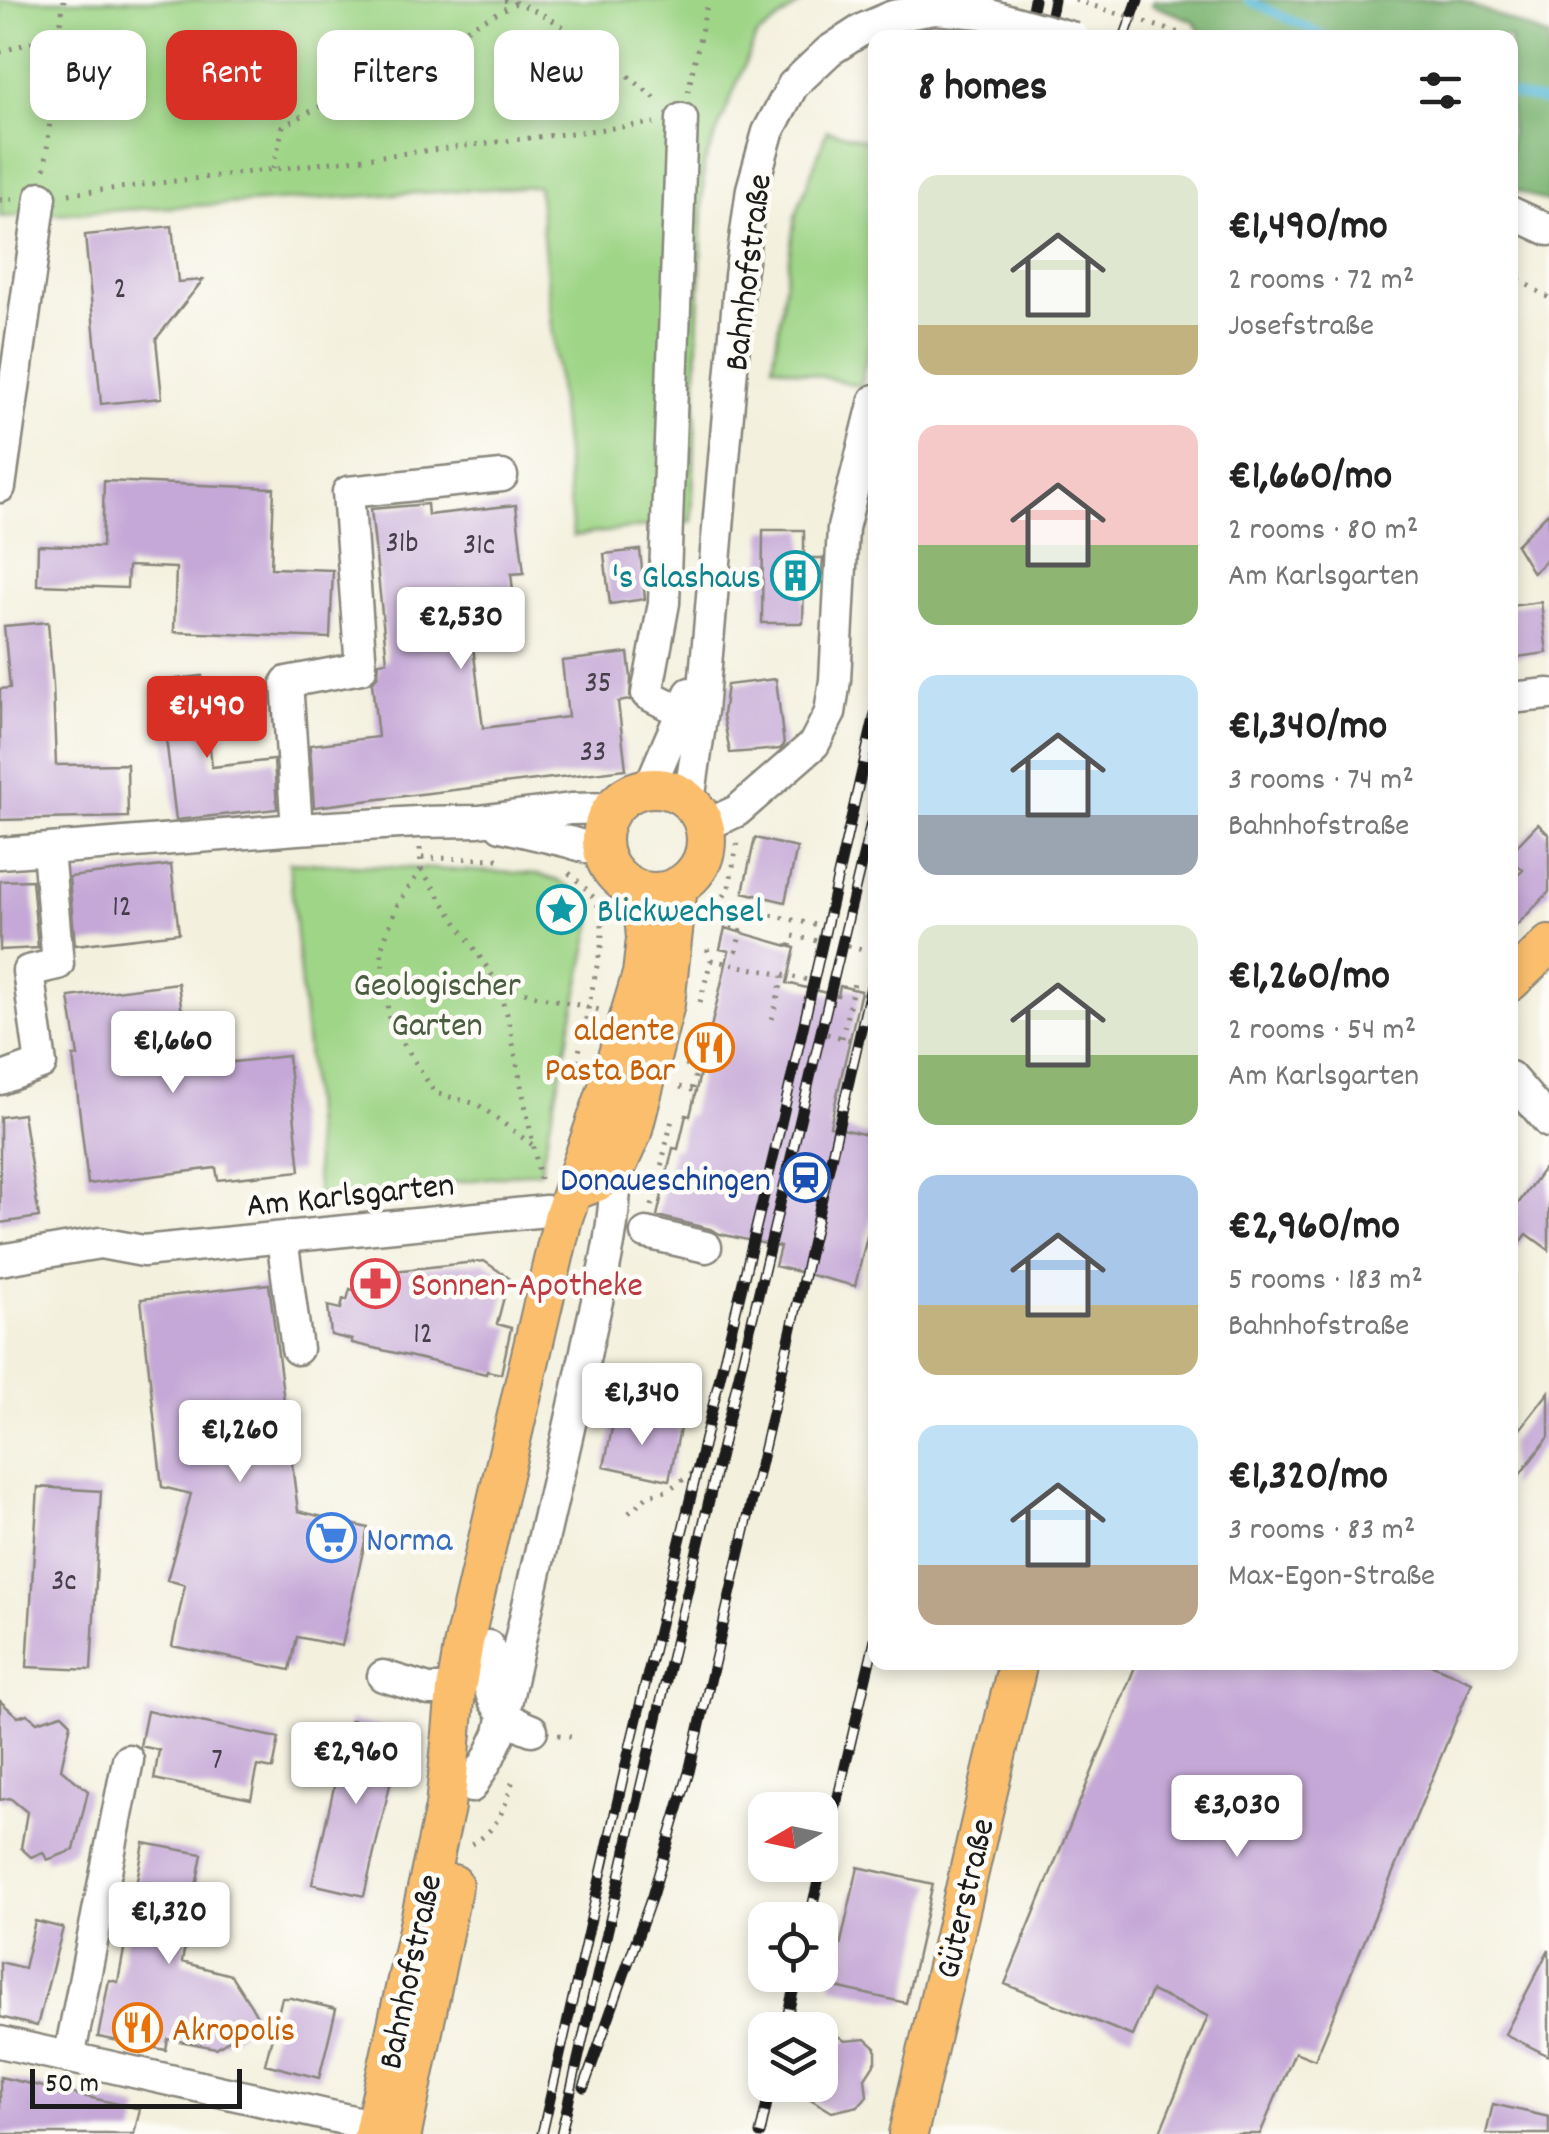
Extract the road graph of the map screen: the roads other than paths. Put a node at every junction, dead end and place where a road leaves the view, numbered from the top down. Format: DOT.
graph roads {
  1 [pos="1045,30"];
  2 [pos="682,119"];
  3 [pos="41,197"];
  4 [pos="1518,216"];
  5 [pos="1549,230"];
  6 [pos="868,428"];
  7 [pos="502,476"];
  8 [pos="0,487"];
  9 [pos="706,653"];
  10 [pos="1549,694"];
  11 [pos="1518,697"];
  12 [pos="682,712"];
  13 [pos="649,788"];
  14 [pos="612,808"];
  15 [pos="696,814"];
  16 [pos="479,821"];
  17 [pos="297,830"];
  18 [pos="48,850"];
  19 [pos="0,852"];
  20 [pos="603,852"];
  21 [pos="660,888"];
  22 [pos="1549,945"];
  23 [pos="1518,974"];
  24 [pos="0,1079"];
  25 [pos="1518,1085"];
  26 [pos="1549,1122"];
  27 [pos="615,1170"];
  28 [pos="560,1207"];
  29 [pos="646,1234"];
  30 [pos="282,1238"];
  31 [pos="706,1247"];
  32 [pos="0,1260"];
  33 [pos="606,1266"];
  34 [pos="297,1349"];
  35 [pos="488,1646"];
  36 [pos="1016,1670"];
  37 [pos="384,1676"];
  38 [pos="456,1690"];
  39 [pos="501,1707"];
  40 [pos="532,1730"];
  41 [pos="458,1745"];
  42 [pos="128,1760"];
  43 [pos="470,1787"];
  44 [pos="0,2042"];
  45 [pos="70,2058"];
  46 [pos="388,2132"];
  47 [pos="908,2134"];
  1 -- 9 [label="street, Bahnhofstraße, bridge"];
  2 -- 12 [label="street"];
  3 -- 8 [label="street"];
  4 -- 5 [label="street"];
  6 -- 15 [label="street"];
  7 -- 17 [label="street"];
  9 -- 12 [label="street, Bahnhofstraße"];
  9 -- 15 [label="street, Bahnhofstraße"];
  10 -- 11 [label="street"];
  12 -- 13 [label="street, Bahnhofstraße"];
  13 -- 14 [label="main road"];
  13 -- 15 [label="main road"];
  14 -- 16 [label="street"];
  14 -- 20 [label="main road"];
  15 -- 21 [label="main road"];
  16 -- 17 [label="street"];
  16 -- 20 [label="street"];
  17 -- 18 [label="street"];
  18 -- 19 [label="street"];
  18 -- 24 [label="street"];
  20 -- 21 [label="main road"];
  21 -- 27 [label="main road"];
  21 -- 28 [label="main road, Bahnhofstraße"];
  22 -- 23 [label="main road"];
  25 -- 26 [label="street"];
  27 -- 28 [label="main road"];
  27 -- 33 [label="street"];
  28 -- 30 [label="street, Am Karlsgarten"];
  28 -- 33 [label="street"];
  28 -- 38 [label="main road, Bahnhofstraße"];
  29 -- 31 [label="street"];
  30 -- 32 [label="street, Am Karlsgarten"];
  30 -- 34 [label="street"];
  33 -- 39 [label="street"];
  35 -- 39 [label="street"];
  36 -- 47 [label="main road, Güterstraße"];
  37 -- 38 [label="street"];
  38 -- 41 [label="main road, Bahnhofstraße"];
  39 -- 40 [label="street"];
  39 -- 41 [label="street"];
  39 -- 43 [label="street"];
  41 -- 43 [label="main road, Bahnhofstraße"];
  41 -- 46 [label="main road, Bahnhofstraße"];
  42 -- 45 [label="street"];
  43 -- 46 [label="main road, Bahnhofstraße"];
  44 -- 45 [label="street"];
  45 -- 46 [label="street"];
}
